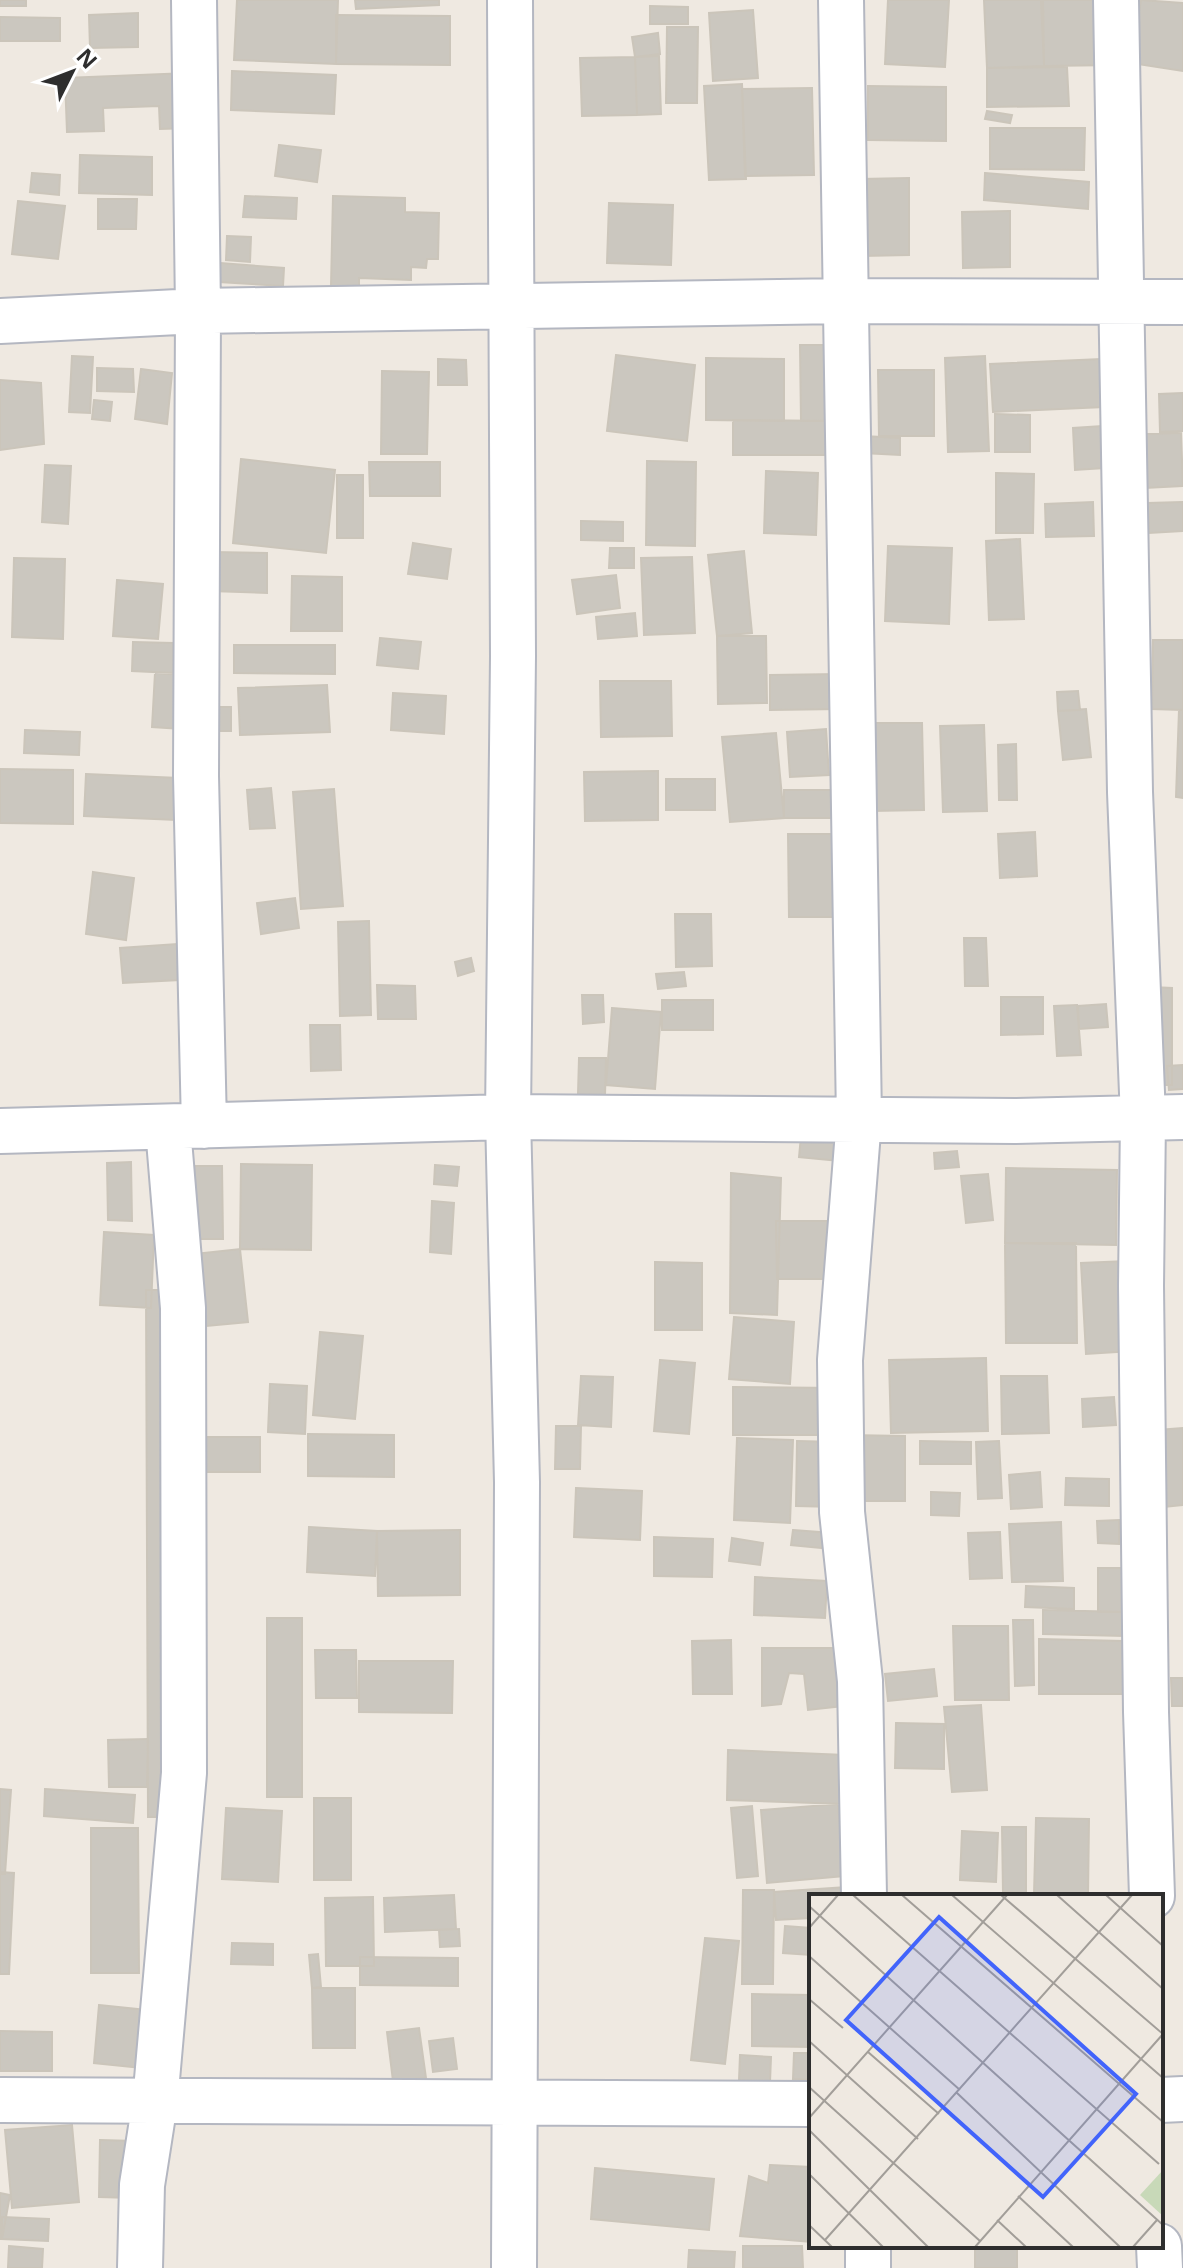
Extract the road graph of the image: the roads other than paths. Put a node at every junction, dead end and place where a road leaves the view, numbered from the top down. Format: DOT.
graph roads {
  1 [pos="194,0"];
  2 [pos="510,0"];
  3 [pos="841,0"];
  4 [pos="1116,0"];
  5 [pos="846,301"];
  6 [pos="1122,302"];
  7 [pos="1183,302"];
  8 [pos="510,308"];
  9 [pos="198,311"];
  10 [pos="0,321"];
  11 [pos="508,1117"];
  12 [pos="1163,1118"];
  13 [pos="859,1119"];
  14 [pos="186,1127"];
  15 [pos="0,1131"];
  16 [pos="864,1894"];
  17 [pos="1152,1894"];
  18 [pos="1183,2099"];
  19 [pos="0,2100"];
  20 [pos="1163,2100"];
  21 [pos="155,2102"];
  22 [pos="515,2103"];
  23 [pos="809,2104"];
  24 [pos="1159,2248"];
  25 [pos="140,2268"];
  26 [pos="514,2268"];
  27 [pos="1160,2268"];
  1 -- 9 [label="street"];
  2 -- 8 [label="street"];
  3 -- 5 [label="street"];
  4 -- 6 [label="street"];
  5 -- 6 [label="street"];
  5 -- 8 [label="street"];
  5 -- 13 [label="street"];
  6 -- 7 [label="street"];
  6 -- 12 [label="street"];
  8 -- 9 [label="street"];
  8 -- 11 [label="street"];
  9 -- 10 [label="street"];
  9 -- 14 [label="street"];
  11 -- 13 [label="street"];
  11 -- 14 [label="street"];
  11 -- 22 [label="street"];
  12 -- 13 [label="street"];
  12 -- 17 [label="street"];
  13 -- 16 [label="street"];
  14 -- 15 [label="street"];
  14 -- 21 [label="street"];
  18 -- 20 [label="street"];
  19 -- 21 [label="street"];
  21 -- 22 [label="street"];
  21 -- 25 [label="street"];
  22 -- 23 [label="street"];
  22 -- 26 [label="street"];
  24 -- 27 [label="street"];
}
